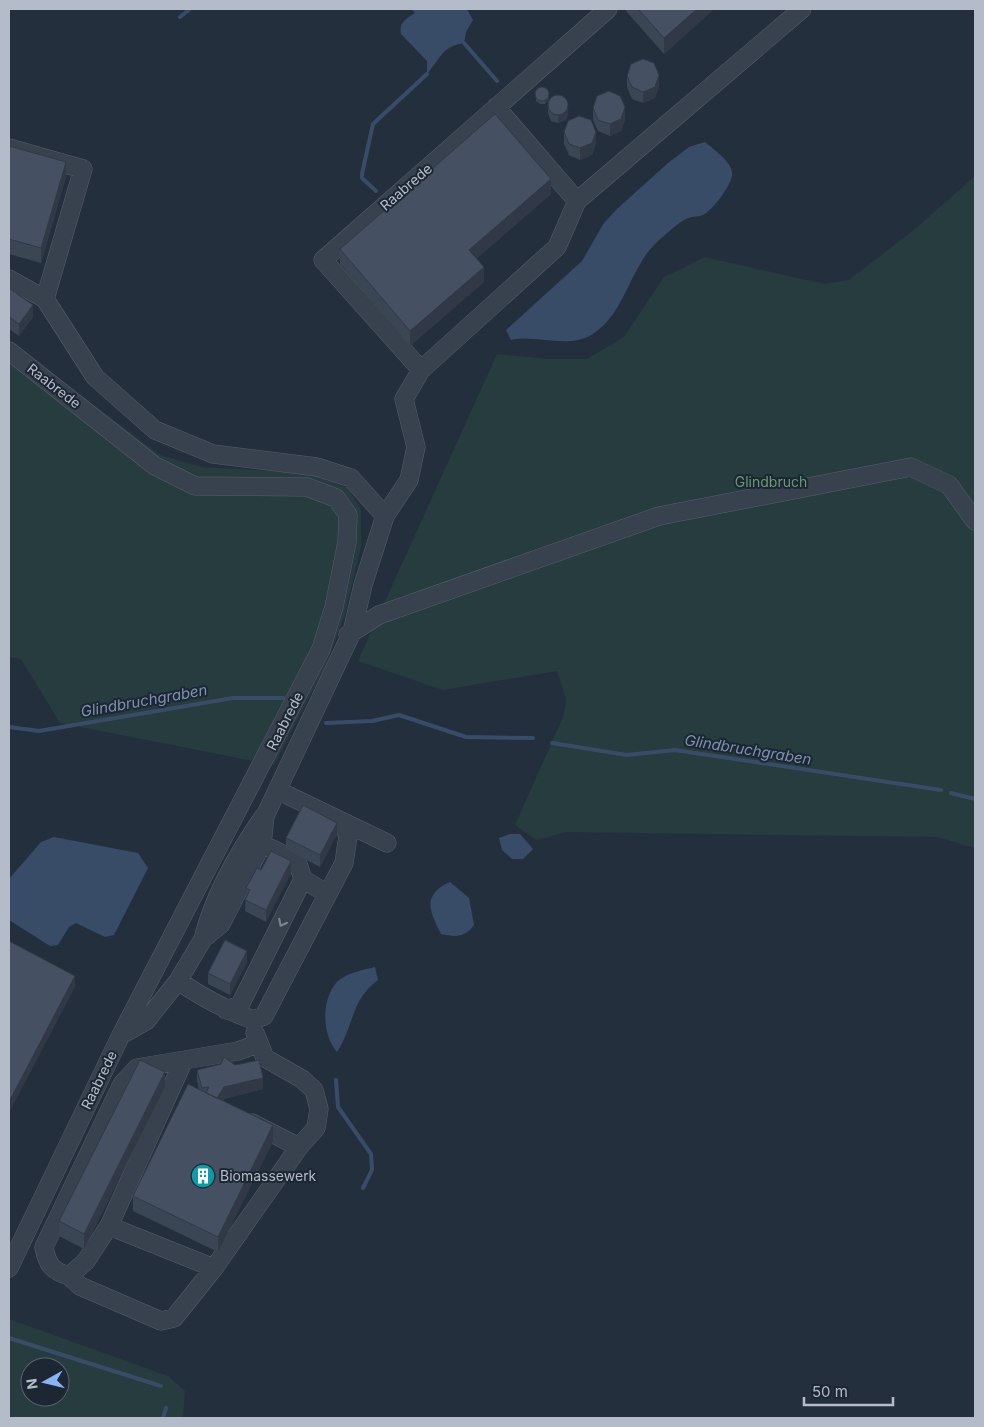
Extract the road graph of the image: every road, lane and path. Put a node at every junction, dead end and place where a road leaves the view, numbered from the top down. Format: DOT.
graph roads {
  1 [pos="608,9"];
  2 [pos="802,9"];
  3 [pos="496,107"];
  4 [pos="9,148"];
  5 [pos="577,201"];
  6 [pos="9,279"];
  7 [pos="45,299"];
  8 [pos="9,351"];
  9 [pos="421,370"];
  10 [pos="385,516"];
  11 [pos="975,521"];
  12 [pos="352,632"];
  13 [pos="321,650"];
  14 [pos="277,790"];
  15 [pos="265,816"];
  16 [pos="341,821"];
  17 [pos="386,843"];
  18 [pos="262,844"];
  19 [pos="304,879"];
  20 [pos="327,894"];
  21 [pos="203,939"];
  22 [pos="178,981"];
  23 [pos="226,1010"];
  24 [pos="253,1020"];
  25 [pos="121,1034"];
  26 [pos="258,1044"];
  27 [pos="184,1062"];
  28 [pos="234,1115"];
  29 [pos="299,1147"];
  30 [pos="109,1226"];
  31 [pos="9,1268"];
  32 [pos="214,1268"];
  33 [pos="69,1276"];
  1 -- 3 [label="street, Raabrede"];
  2 -- 5 [label="street"];
  3 -- 5 [label="street"];
  3 -- 9 [label="street, Raabrede"];
  4 -- 7 [label="street"];
  5 -- 9 [label="street"];
  6 -- 7 [label="street"];
  7 -- 10 [label="street"];
  8 -- 13 [label="street, Raabrede"];
  9 -- 10 [label="street"];
  10 -- 12 [label="street"];
  11 -- 12 [label="street"];
  12 -- 13 [label="street"];
  12 -- 14 [label="street"];
  13 -- 25 [label="street, Raabrede"];
  14 -- 15 [label="street"];
  14 -- 16 [label="street"];
  15 -- 18 [label="street"];
  15 -- 21 [label="street"];
  16 -- 17 [label="street"];
  16 -- 20 [label="street"];
  18 -- 19 [label="street"];
  18 -- 21 [label="street"];
  19 -- 20 [label="street"];
  19 -- 23 [label="street, one-way"];
  20 -- 24 [label="street"];
  21 -- 22 [label="street"];
  22 -- 23 [label="street"];
  22 -- 25 [label="street"];
  23 -- 24 [label="street"];
  24 -- 26 [label="street"];
  25 -- 31 [label="street, Raabrede"];
  26 -- 27 [label="street"];
  26 -- 29 [label="street"];
  27 -- 30 [label="street"];
  27 -- 33 [label="street"];
  28 -- 29 [label="street"];
  29 -- 32 [label="street"];
  30 -- 32 [label="street"];
  30 -- 33 [label="street"];
  32 -- 33 [label="street"];
}
